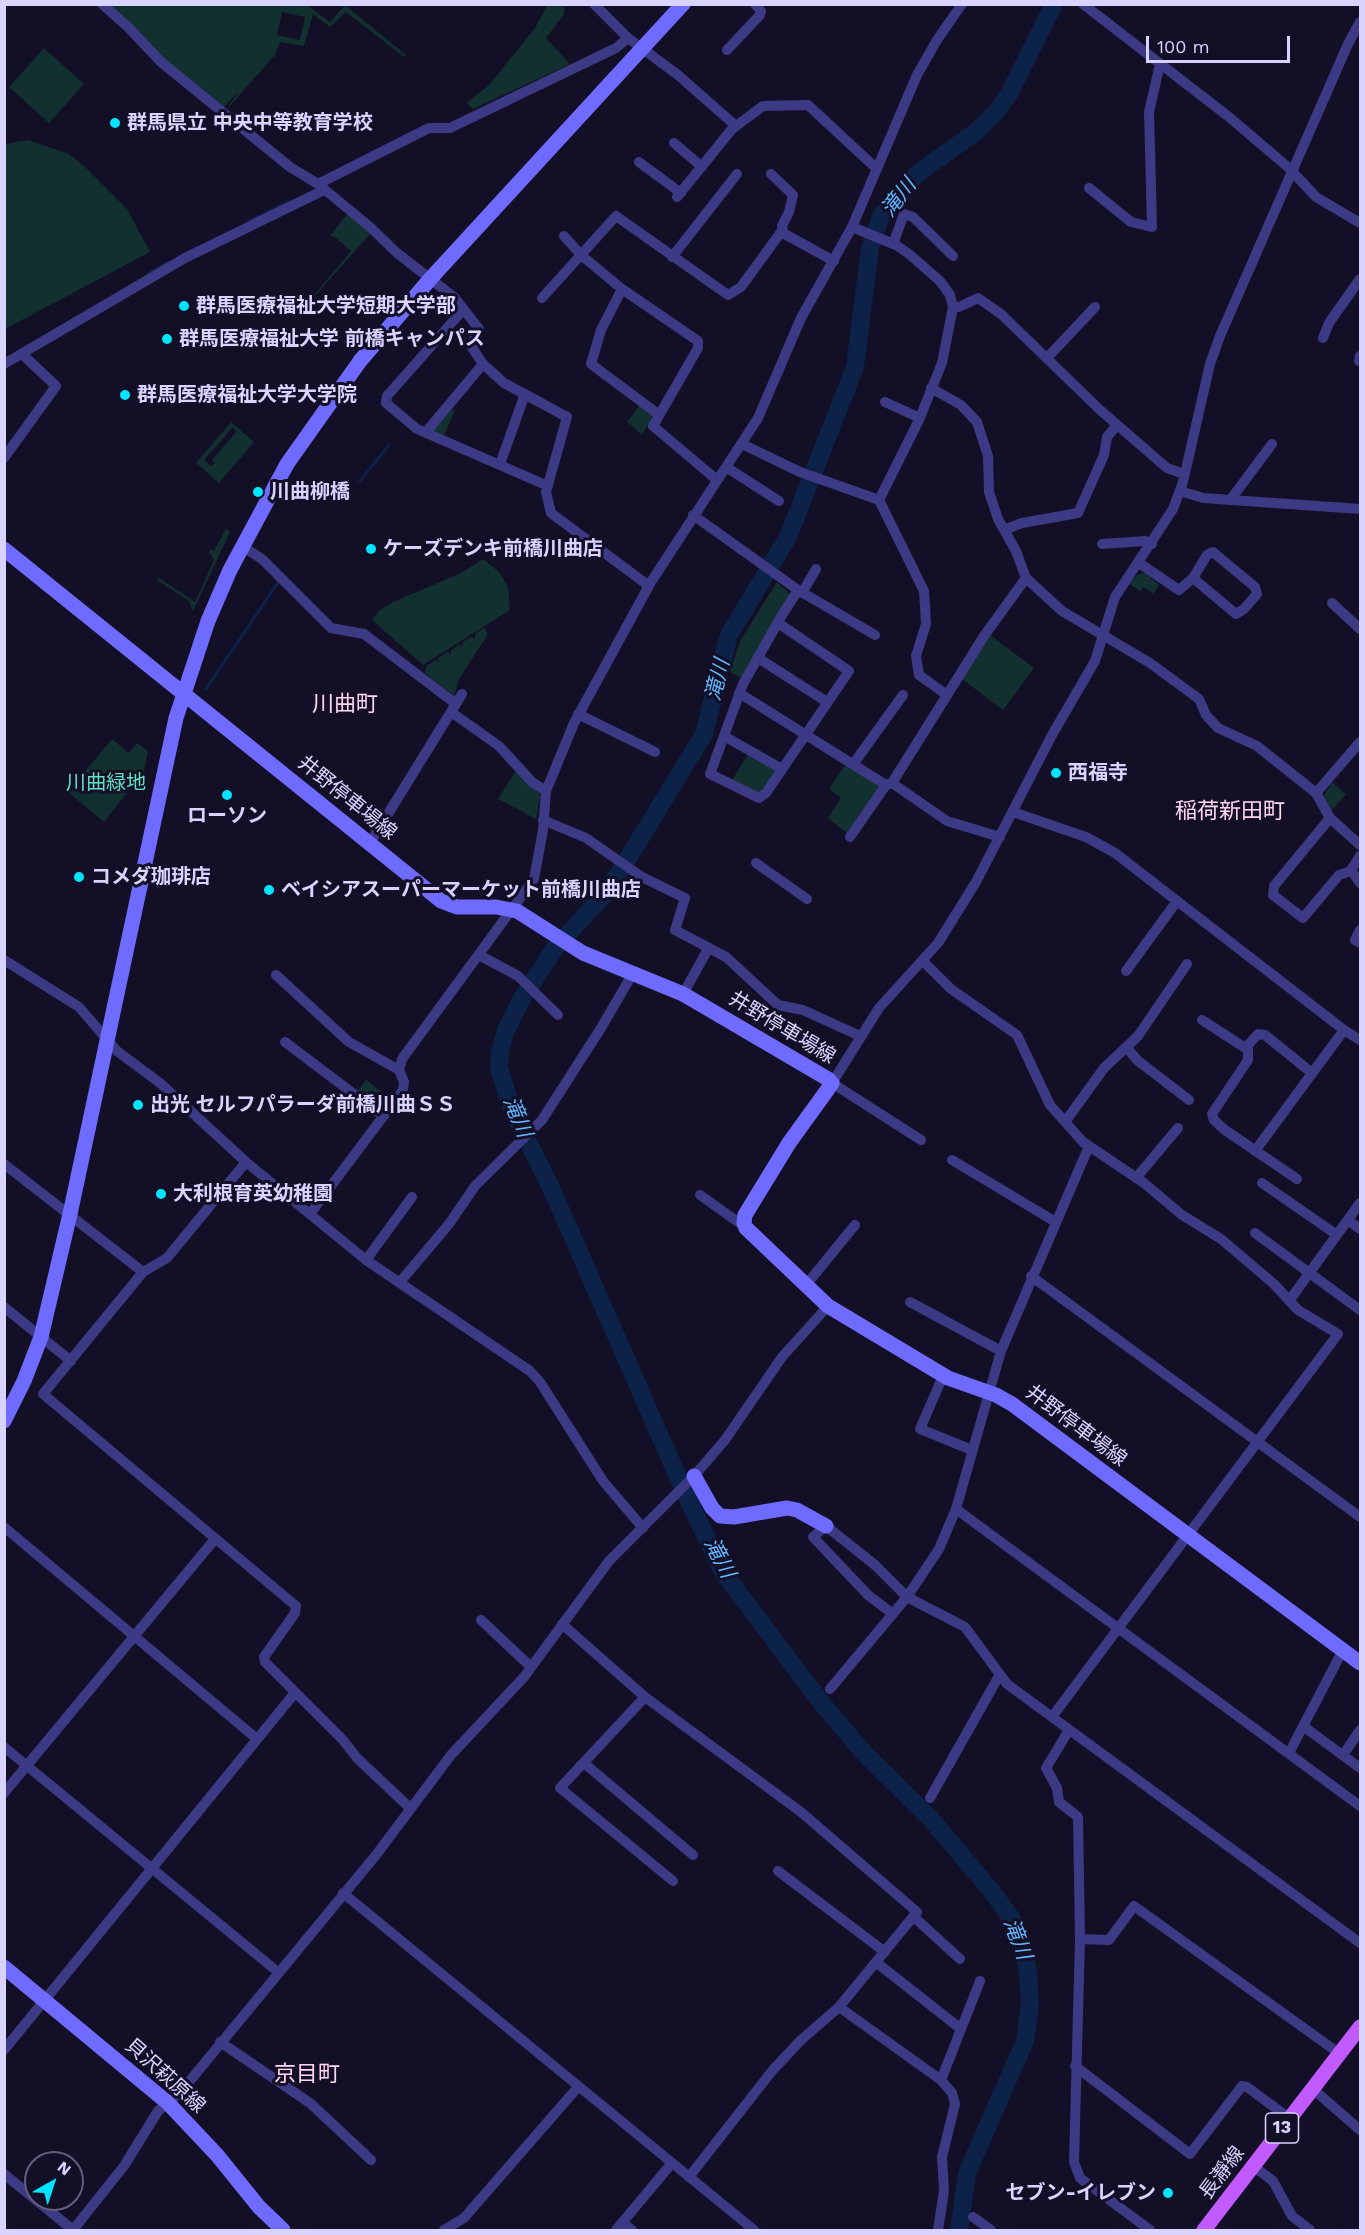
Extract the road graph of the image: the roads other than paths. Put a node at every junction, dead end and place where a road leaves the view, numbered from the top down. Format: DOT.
graph roads {
  1 [pos="102,4"];
  2 [pos="594,4"];
  3 [pos="683,4"];
  4 [pos="755,4"];
  5 [pos="962,4"];
  6 [pos="1083,4"];
  7 [pos="1360,22"];
  8 [pos="628,38"];
  9 [pos="643,50"];
  10 [pos="727,50"];
  11 [pos="1160,64"];
  12 [pos="736,126"];
  13 [pos="674,143"];
  14 [pos="639,162"];
  15 [pos="702,167"];
  16 [pos="877,169"];
  17 [pos="1292,172"];
  18 [pos="737,174"];
  19 [pos="771,174"];
  20 [pos="321,187"];
  21 [pos="1089,188"];
  22 [pos="1360,223"];
  23 [pos="852,227"];
  24 [pos="783,233"];
  25 [pos="564,236"];
  26 [pos="891,243"];
  27 [pos="581,255"];
  28 [pos="953,256"];
  29 [pos="672,257"];
  30 [pos="834,261"];
  31 [pos="431,278"];
  32 [pos="1360,279"];
  33 [pos="622,289"];
  34 [pos="542,298"];
  35 [pos="953,307"];
  36 [pos="1095,307"];
  37 [pos="463,310"];
  38 [pos="1323,338"];
  39 [pos="22,354"];
  40 [pos="1047,358"];
  41 [pos="4,364"];
  42 [pos="483,364"];
  43 [pos="930,388"];
  44 [pos="525,394"];
  45 [pos="885,402"];
  46 [pos="658,414"];
  47 [pos="920,418"];
  48 [pos="1117,425"];
  49 [pos="426,432"];
  50 [pos="742,444"];
  51 [pos="1272,444"];
  52 [pos="4,458"];
  53 [pos="500,464"];
  54 [pos="726,467"];
  55 [pos="1184,474"];
  56 [pos="717,480"];
  57 [pos="548,486"];
  58 [pos="1180,491"];
  59 [pos="1231,499"];
  60 [pos="879,500"];
  61 [pos="779,501"];
  62 [pos="1360,509"];
  63 [pos="693,515"];
  64 [pos="1004,530"];
  65 [pos="1102,544"];
  66 [pos="1152,544"];
  67 [pos="242,546"];
  68 [pos="4,549"];
  69 [pos="1139,563"];
  70 [pos="816,569"];
  71 [pos="1026,578"];
  72 [pos="1192,578"];
  73 [pos="649,586"];
  74 [pos="800,591"];
  75 [pos="1332,603"];
  76 [pos="778,623"];
  77 [pos="1360,629"];
  78 [pos="875,635"];
  79 [pos="1104,636"];
  80 [pos="758,658"];
  81 [pos="739,693"];
  82 [pos="184,695"];
  83 [pos="903,695"];
  84 [pos="947,695"];
  85 [pos="827,702"];
  86 [pos="456,703"];
  87 [pos="579,714"];
  88 [pos="805,735"];
  89 [pos="724,736"];
  90 [pos="1360,742"];
  91 [pos="655,752"];
  92 [pos="854,763"];
  93 [pos="782,769"];
  94 [pos="889,784"];
  95 [pos="546,791"];
  96 [pos="1316,792"];
  97 [pos="1013,812"];
  98 [pos="1330,818"];
  99 [pos="543,820"];
  100 [pos="850,837"];
  101 [pos="1000,837"];
  102 [pos="370,843"];
  103 [pos="1360,845"];
  104 [pos="1360,856"];
  105 [pos="756,863"];
  106 [pos="1351,871"];
  107 [pos="1360,883"];
  108 [pos="807,899"];
  109 [pos="1177,901"];
  110 [pos="512,909"];
  111 [pos="1360,930"];
  112 [pos="1360,943"];
  113 [pos="708,949"];
  114 [pos="479,955"];
  115 [pos="4,960"];
  116 [pos="923,961"];
  117 [pos="1187,964"];
  118 [pos="1126,971"];
  119 [pos="633,973"];
  120 [pos="276,975"];
  121 [pos="683,994"];
  122 [pos="558,1015"];
  123 [pos="1202,1020"];
  124 [pos="1344,1030"];
  125 [pos="861,1036"];
  126 [pos="107,1038"];
  127 [pos="1360,1040"];
  128 [pos="285,1042"];
  129 [pos="1128,1048"];
  130 [pos="1247,1049"];
  131 [pos="399,1070"];
  132 [pos="1312,1073"];
  133 [pos="832,1083"];
  134 [pos="1189,1100"];
  135 [pos="384,1116"];
  136 [pos="1065,1122"];
  137 [pos="1178,1128"];
  138 [pos="921,1140"];
  139 [pos="1089,1146"];
  140 [pos="1255,1151"];
  141 [pos="952,1160"];
  142 [pos="246,1162"];
  143 [pos="4,1164"];
  144 [pos="1136,1178"];
  145 [pos="1297,1179"];
  146 [pos="1262,1184"];
  147 [pos="700,1195"];
  148 [pos="412,1197"];
  149 [pos="1360,1203"];
  150 [pos="70,1214"];
  151 [pos="310,1214"];
  152 [pos="1348,1220"];
  153 [pos="1054,1221"];
  154 [pos="744,1223"];
  155 [pos="855,1225"];
  156 [pos="1360,1229"];
  157 [pos="1256,1233"];
  158 [pos="1337,1235"];
  159 [pos="366,1260"];
  160 [pos="143,1272"];
  161 [pos="1311,1272"];
  162 [pos="1031,1276"];
  163 [pos="400,1282"];
  164 [pos="806,1285"];
  165 [pos="1289,1301"];
  166 [pos="910,1302"];
  167 [pos="828,1306"];
  168 [pos="4,1307"];
  169 [pos="1360,1310"];
  170 [pos="41,1337"];
  171 [pos="1001,1351"];
  172 [pos="71,1361"];
  173 [pos="943,1376"];
  174 [pos="987,1392"];
  175 [pos="4,1420"];
  176 [pos="1258,1441"];
  177 [pos="972,1450"];
  178 [pos="693,1478"];
  179 [pos="956,1509"];
  180 [pos="1360,1517"];
  181 [pos="826,1526"];
  182 [pos="4,1527"];
  183 [pos="643,1528"];
  184 [pos="1187,1536"];
  185 [pos="215,1539"];
  186 [pos="907,1597"];
  187 [pos="893,1614"];
  188 [pos="481,1620"];
  189 [pos="562,1624"];
  190 [pos="1118,1628"];
  191 [pos="135,1635"];
  192 [pos="1343,1650"];
  193 [pos="1360,1664"];
  194 [pos="531,1667"];
  195 [pos="999,1676"];
  196 [pos="830,1689"];
  197 [pos="294,1694"];
  198 [pos="645,1697"];
  199 [pos="1052,1717"];
  200 [pos="1303,1726"];
  201 [pos="1069,1730"];
  202 [pos="1360,1730"];
  203 [pos="257,1739"];
  204 [pos="4,1747"];
  205 [pos="1289,1753"];
  206 [pos="1343,1755"];
  207 [pos="584,1763"];
  208 [pos="27,1766"];
  209 [pos="1360,1768"];
  210 [pos="4,1793"];
  211 [pos="930,1798"];
  212 [pos="1360,1806"];
  213 [pos="410,1808"];
  214 [pos="693,1855"];
  215 [pos="152,1869"];
  216 [pos="778,1870"];
  217 [pos="673,1881"];
  218 [pos="344,1893"];
  219 [pos="915,1918"];
  220 [pos="1080,1939"];
  221 [pos="1360,1943"];
  222 [pos="885,1952"];
  223 [pos="960,1959"];
  224 [pos="877,1964"];
  225 [pos="4,1967"];
  226 [pos="278,1972"];
  227 [pos="980,1981"];
  228 [pos="46,2001"];
  229 [pos="839,2007"];
  230 [pos="1360,2027"];
  231 [pos="961,2030"];
  232 [pos="220,2042"];
  233 [pos="4,2050"];
  234 [pos="1340,2054"];
  235 [pos="1075,2066"];
  236 [pos="941,2080"];
  237 [pos="578,2087"];
  238 [pos="1314,2090"];
  239 [pos="168,2103"];
  240 [pos="1289,2118"];
  241 [pos="1359,2126"];
  242 [pos="371,2160"];
  243 [pos="672,2163"];
  244 [pos="1253,2166"];
  245 [pos="4,2174"];
  246 [pos="689,2177"];
  247 [pos="973,2217"];
  248 [pos="620,2227"];
  249 [pos="73,2230"];
  250 [pos="283,2230"];
  251 [pos="444,2230"];
  252 [pos="632,2230"];
  253 [pos="754,2230"];
  254 [pos="938,2230"];
  255 [pos="991,2230"];
  256 [pos="1150,2230"];
  257 [pos="1204,2230"];
  258 [pos="1310,2230"];
  1 -- 20 [label="street"];
  2 -- 8 [label="street"];
  3 -- 9 [label="street"];
  4 -- 10 [label="street"];
  5 -- 16 [label="street"];
  6 -- 11 [label="street"];
  7 -- 17 [label="street"];
  8 -- 9 [label="street"];
  8 -- 20 [label="street"];
  9 -- 12 [label="street"];
  9 -- 31 [label="street"];
  11 -- 17 [label="street"];
  11 -- 21 [label="street"];
  12 -- 15 [label="street"];
  12 -- 16 [label="street"];
  13 -- 15 [label="street"];
  14 -- 15 [label="street"];
  16 -- 23 [label="street"];
  17 -- 22 [label="street"];
  17 -- 55 [label="street"];
  18 -- 29 [label="street"];
  19 -- 24 [label="street"];
  20 -- 31 [label="street"];
  20 -- 39 [label="street"];
  23 -- 26 [label="street"];
  23 -- 30 [label="street"];
  24 -- 29 [label="street"];
  24 -- 30 [label="street"];
  25 -- 27 [label="street"];
  26 -- 28 [label="street"];
  26 -- 35 [label="street"];
  27 -- 29 [label="street"];
  27 -- 33 [label="street"];
  27 -- 34 [label="street"];
  30 -- 50 [label="street"];
  31 -- 37 [label="street"];
  31 -- 67 [label="street"];
  32 -- 38 [label="street"];
  33 -- 46 [label="street"];
  33 -- 46 [label="street"];
  35 -- 40 [label="street"];
  35 -- 43 [label="street"];
  36 -- 40 [label="street"];
  37 -- 42 [label="street"];
  37 -- 49 [label="street"];
  39 -- 41 [label="street"];
  39 -- 52 [label="street"];
  40 -- 48 [label="street"];
  42 -- 44 [label="street"];
  42 -- 49 [label="street"];
  43 -- 47 [label="street"];
  43 -- 64 [label="street"];
  44 -- 53 [label="street"];
  44 -- 57 [label="street"];
  45 -- 47 [label="street"];
  46 -- 56 [label="street"];
  47 -- 60 [label="street"];
  48 -- 55 [label="street"];
  48 -- 64 [label="street"];
  49 -- 53 [label="street"];
  50 -- 54 [label="street"];
  50 -- 60 [label="street"];
  51 -- 59 [label="street"];
  53 -- 57 [label="street"];
  54 -- 56 [label="street"];
  54 -- 61 [label="street"];
  55 -- 58 [label="street"];
  56 -- 63 [label="street"];
  57 -- 73 [label="street"];
  58 -- 59 [label="street"];
  58 -- 66 [label="street"];
  59 -- 62 [label="street"];
  60 -- 84 [label="street"];
  63 -- 73 [label="street"];
  63 -- 74 [label="street"];
  64 -- 71 [label="street"];
  65 -- 66 [label="street"];
  66 -- 69 [label="street"];
  67 -- 82 [label="street"];
  67 -- 86 [label="street"];
  68 -- 82 [label="street, 井野停車場線"];
  69 -- 72 [label="street"];
  69 -- 79 [label="street"];
  70 -- 74 [label="street"];
  71 -- 79 [label="street"];
  71 -- 84 [label="street"];
  72 -- 72 [label="street"];
  73 -- 87 [label="street"];
  74 -- 76 [label="street"];
  74 -- 78 [label="street"];
  75 -- 77 [label="street"];
  76 -- 80 [label="street"];
  76 -- 85 [label="street"];
  79 -- 96 [label="street"];
  79 -- 97 [label="street"];
  80 -- 81 [label="street"];
  80 -- 85 [label="street"];
  81 -- 88 [label="street"];
  81 -- 89 [label="street"];
  82 -- 102 [label="street, 井野停車場線"];
  82 -- 126 [label="street"];
  83 -- 92 [label="street"];
  84 -- 94 [label="street"];
  85 -- 88 [label="street"];
  86 -- 95 [label="street"];
  86 -- 102 [label="street"];
  87 -- 91 [label="street"];
  87 -- 95 [label="street"];
  88 -- 92 [label="street"];
  88 -- 93 [label="street"];
  89 -- 93 [label="street"];
  89 -- 93 [label="street"];
  90 -- 96 [label="street"];
  92 -- 94 [label="street"];
  94 -- 100 [label="street"];
  94 -- 101 [label="street"];
  95 -- 99 [label="street"];
  96 -- 98 [label="street"];
  97 -- 101 [label="street"];
  97 -- 109 [label="street"];
  98 -- 103 [label="street"];
  98 -- 106 [label="street"];
  99 -- 110 [label="street"];
  99 -- 113 [label="street"];
  101 -- 116 [label="street"];
  102 -- 110 [label="street, 井野停車場線"];
  104 -- 106 [label="street"];
  105 -- 108 [label="street"];
  106 -- 107 [label="street"];
  109 -- 118 [label="street"];
  109 -- 124 [label="street"];
  110 -- 114 [label="street"];
  110 -- 119 [label="street, 井野停車場線"];
  111 -- 112 [label="street"];
  113 -- 121 [label="street"];
  113 -- 125 [label="street"];
  114 -- 122 [label="street"];
  114 -- 131 [label="street"];
  115 -- 126 [label="street"];
  116 -- 125 [label="street"];
  116 -- 136 [label="street"];
  117 -- 129 [label="street"];
  119 -- 121 [label="street, 井野停車場線"];
  119 -- 163 [label="street"];
  120 -- 131 [label="street"];
  121 -- 133 [label="street, 井野停車場線"];
  123 -- 130 [label="street"];
  124 -- 127 [label="street"];
  124 -- 132 [label="street"];
  125 -- 133 [label="street"];
  126 -- 142 [label="street"];
  126 -- 150 [label="street"];
  128 -- 135 [label="street"];
  129 -- 134 [label="street"];
  129 -- 136 [label="street"];
  130 -- 132 [label="street"];
  130 -- 140 [label="street"];
  131 -- 135 [label="street"];
  132 -- 140 [label="street"];
  133 -- 138 [label="street"];
  133 -- 154 [label="street, 井野停車場線"];
  135 -- 151 [label="street"];
  136 -- 139 [label="street"];
  137 -- 144 [label="street"];
  139 -- 144 [label="street"];
  139 -- 153 [label="street"];
  140 -- 145 [label="street"];
  141 -- 153 [label="street"];
  142 -- 151 [label="street"];
  142 -- 160 [label="street"];
  143 -- 150 [label="street"];
  144 -- 165 [label="street"];
  146 -- 158 [label="street"];
  147 -- 154 [label="street"];
  148 -- 159 [label="street"];
  149 -- 152 [label="street"];
  150 -- 160 [label="street"];
  150 -- 170 [label="street"];
  151 -- 159 [label="street"];
  152 -- 156 [label="street"];
  152 -- 158 [label="street"];
  153 -- 162 [label="street"];
  154 -- 164 [label="street, 井野停車場線"];
  155 -- 164 [label="street"];
  157 -- 161 [label="street"];
  158 -- 161 [label="street"];
  159 -- 163 [label="street"];
  160 -- 172 [label="street"];
  161 -- 165 [label="street"];
  161 -- 169 [label="street"];
  162 -- 171 [label="street"];
  162 -- 176 [label="street"];
  163 -- 183 [label="street"];
  164 -- 167 [label="street, 井野停車場線"];
  165 -- 176 [label="street"];
  166 -- 171 [label="street"];
  167 -- 173 [label="street, 井野停車場線"];
  167 -- 178 [label="street"];
  168 -- 170 [label="street"];
  170 -- 172 [label="street"];
  170 -- 175 [label="street"];
  171 -- 174 [label="street"];
  172 -- 185 [label="street"];
  173 -- 174 [label="street, 井野停車場線"];
  173 -- 177 [label="street"];
  174 -- 177 [label="street"];
  174 -- 184 [label="street, 井野停車場線"];
  176 -- 180 [label="street"];
  176 -- 184 [label="street"];
  177 -- 179 [label="street"];
  178 -- 181 [label="street"];
  178 -- 183 [label="street"];
  179 -- 186 [label="street"];
  179 -- 190 [label="street"];
  181 -- 186 [label="street"];
  181 -- 187 [label="street"];
  182 -- 191 [label="street"];
  183 -- 189 [label="street"];
  184 -- 190 [label="street"];
  184 -- 192 [label="street, 井野停車場線"];
  185 -- 191 [label="street"];
  185 -- 197 [label="street"];
  186 -- 187 [label="street"];
  186 -- 195 [label="street"];
  187 -- 196 [label="street"];
  188 -- 194 [label="street"];
  189 -- 194 [label="street"];
  189 -- 198 [label="street"];
  190 -- 199 [label="street"];
  190 -- 205 [label="street"];
  191 -- 203 [label="street"];
  191 -- 208 [label="street"];
  192 -- 193 [label="street, 井野停車場線"];
  192 -- 200 [label="street"];
  194 -- 213 [label="street"];
  195 -- 199 [label="street"];
  195 -- 211 [label="street"];
  197 -- 203 [label="street"];
  197 -- 213 [label="street"];
  198 -- 207 [label="street"];
  198 -- 219 [label="street"];
  199 -- 201 [label="street"];
  200 -- 205 [label="street"];
  200 -- 206 [label="street"];
  201 -- 220 [label="street"];
  201 -- 221 [label="street"];
  202 -- 206 [label="street"];
  203 -- 215 [label="street"];
  204 -- 208 [label="street"];
  205 -- 212 [label="street"];
  206 -- 209 [label="street"];
  207 -- 214 [label="street"];
  207 -- 217 [label="street"];
  208 -- 210 [label="street"];
  208 -- 215 [label="street"];
  213 -- 218 [label="street"];
  215 -- 226 [label="street"];
  215 -- 228 [label="street"];
  216 -- 222 [label="street"];
  218 -- 226 [label="street"];
  218 -- 237 [label="street"];
  219 -- 222 [label="street"];
  219 -- 223 [label="street"];
  220 -- 234 [label="street"];
  220 -- 235 [label="street"];
  222 -- 224 [label="street"];
  224 -- 229 [label="street"];
  224 -- 231 [label="street"];
  225 -- 228 [label="street, 貝沢萩原線"];
  226 -- 232 [label="street"];
  227 -- 231 [label="street"];
  228 -- 233 [label="street"];
  228 -- 239 [label="street, 貝沢萩原線"];
  229 -- 236 [label="street"];
  229 -- 246 [label="street"];
  230 -- 234 [label="main road, 長瀞線 / 13"];
  231 -- 236 [label="street"];
  232 -- 239 [label="street"];
  232 -- 242 [label="street"];
  234 -- 238 [label="main road, 長瀞線 / 13"];
  235 -- 240 [label="street"];
  235 -- 256 [label="street"];
  236 -- 254 [label="street"];
  237 -- 243 [label="street"];
  237 -- 251 [label="street"];
  238 -- 240 [label="main road, 長瀞線 / 13"];
  238 -- 241 [label="street"];
  239 -- 249 [label="street"];
  239 -- 250 [label="street, 貝沢萩原線"];
  240 -- 244 [label="main road, 長瀞線 / 13"];
  243 -- 246 [label="street"];
  243 -- 248 [label="street"];
  244 -- 257 [label="main road, 長瀞線 / 13"];
  244 -- 258 [label="street"];
  245 -- 249 [label="street"];
  246 -- 253 [label="street"];
  247 -- 255 [label="street"];
  248 -- 252 [label="street"];
}
